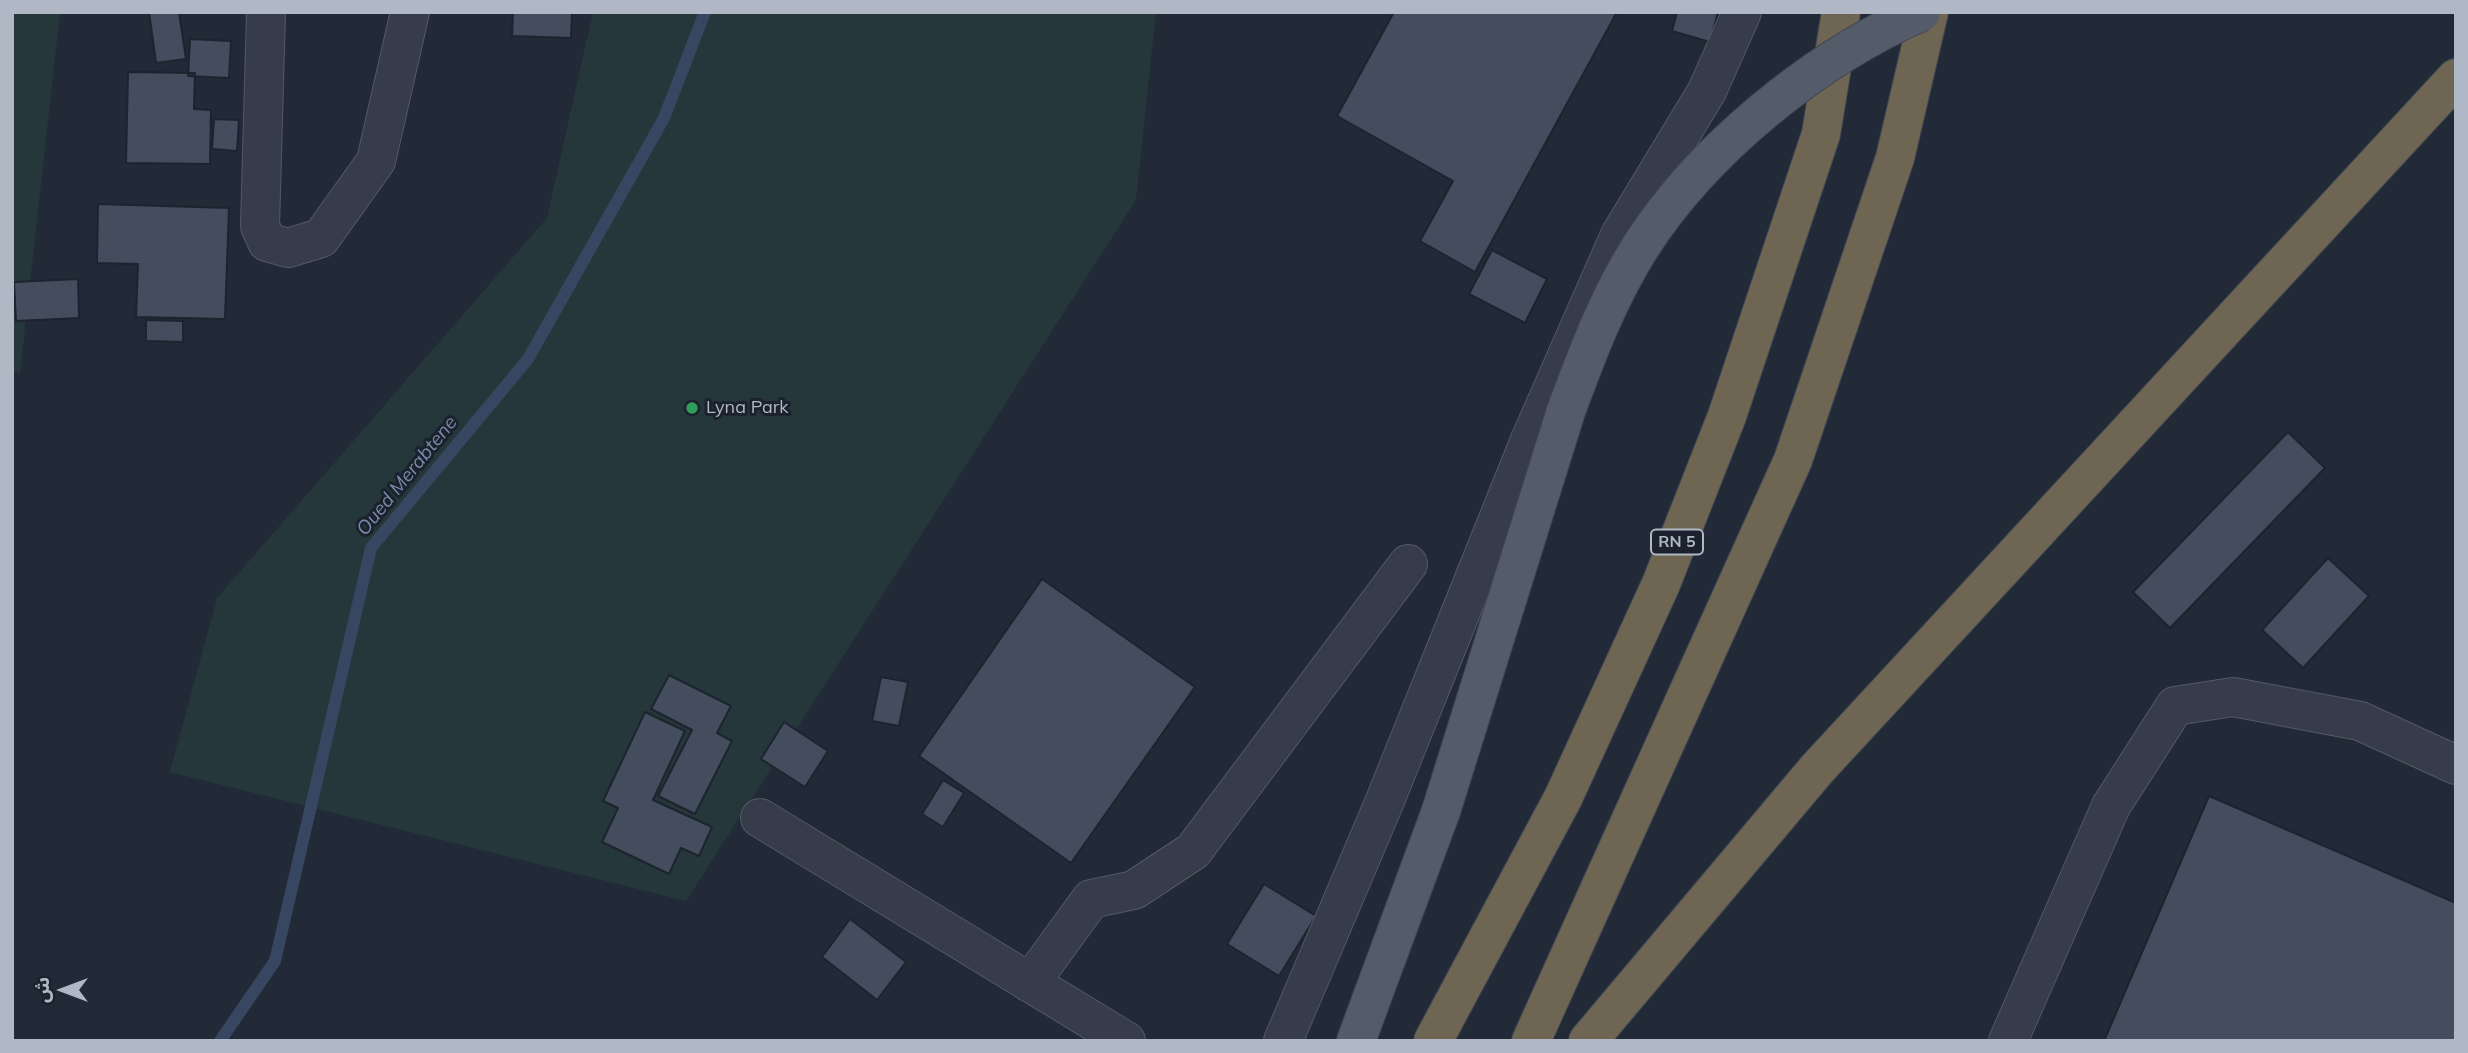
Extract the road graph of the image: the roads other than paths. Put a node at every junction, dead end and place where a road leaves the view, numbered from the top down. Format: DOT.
graph roads {
  1 [pos="266,12"];
  2 [pos="410,12"];
  3 [pos="1742,12"];
  4 [pos="1841,12"];
  5 [pos="1921,12"];
  6 [pos="1929,12"];
  7 [pos="2456,78"];
  8 [pos="1408,564"];
  9 [pos="2456,765"];
  10 [pos="760,818"];
  11 [pos="1030,984"];
  12 [pos="1126,1041"];
  13 [pos="1283,1041"];
  14 [pos="1356,1041"];
  15 [pos="1433,1041"];
  16 [pos="1531,1041"];
  17 [pos="1588,1041"];
  18 [pos="2008,1041"];
  1 -- 2 [label="street"];
  3 -- 13 [label="street"];
  4 -- 15 [label="highway, RN 5"];
  5 -- 14 [label="main road, bridge"];
  6 -- 16 [label="highway"];
  7 -- 17 [label="highway"];
  8 -- 11 [label="street"];
  9 -- 18 [label="street"];
  10 -- 11 [label="street"];
  11 -- 12 [label="street"];
}
